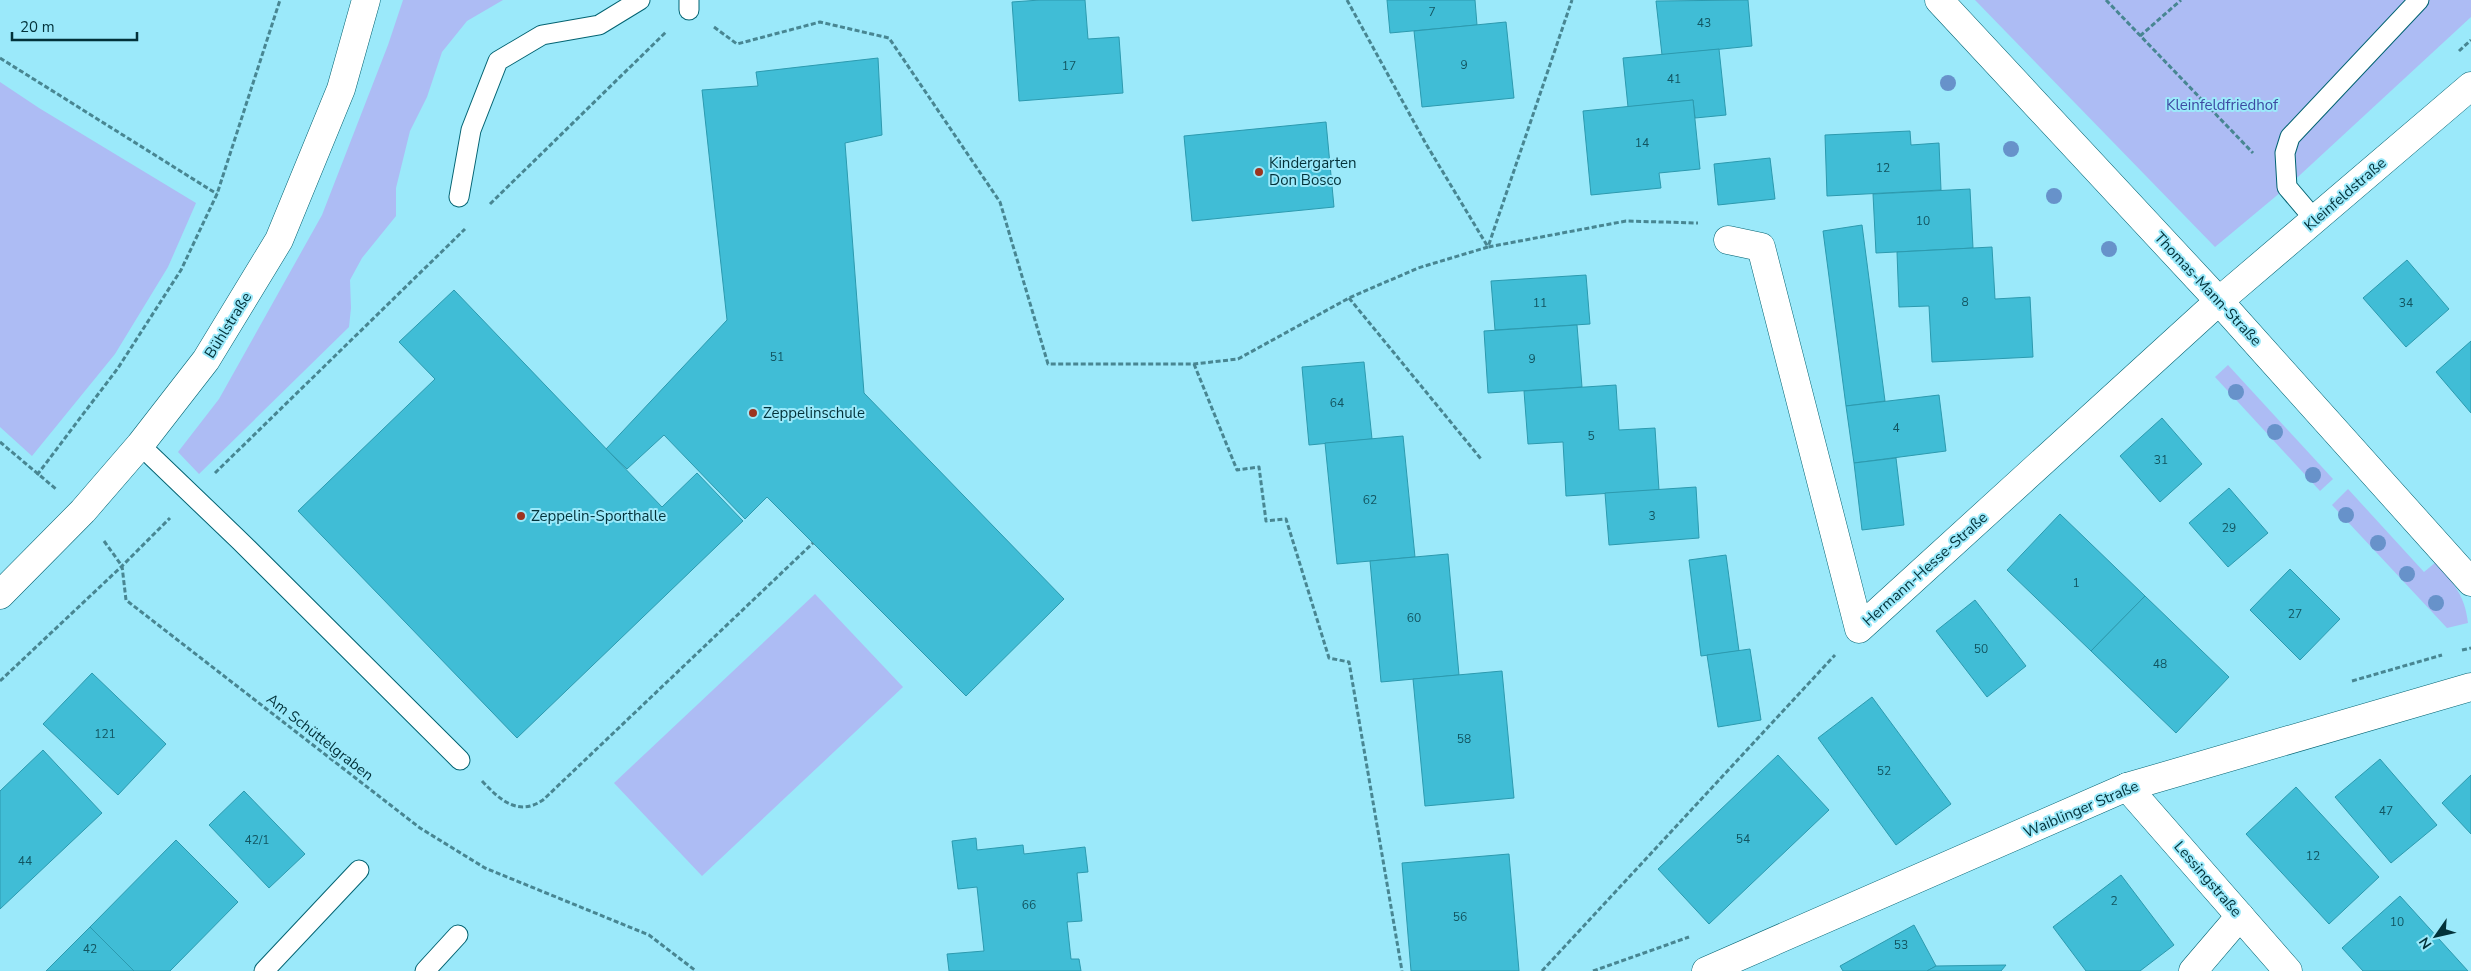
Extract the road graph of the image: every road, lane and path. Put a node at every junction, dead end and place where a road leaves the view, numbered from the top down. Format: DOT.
graph roads {
  1 [pos="280,0"];
  2 [pos="366,0"];
  3 [pos="640,0"];
  4 [pos="1347,0"];
  5 [pos="1572,0"];
  6 [pos="1939,0"];
  7 [pos="2106,0"];
  8 [pos="2181,0"];
  9 [pos="2419,0"];
  10 [pos="689,5"];
  11 [pos="2140,36"];
  12 [pos="0,58"];
  13 [pos="2471,86"];
  14 [pos="2287,187"];
  15 [pos="217,194"];
  16 [pos="459,197"];
  17 [pos="483,211"];
  18 [pos="2315,220"];
  19 [pos="469,224"];
  20 [pos="1728,240"];
  21 [pos="1488,247"];
  22 [pos="1349,298"];
  23 [pos="2219,300"];
  24 [pos="1194,364"];
  25 [pos="0,442"];
  26 [pos="140,445"];
  27 [pos="1481,459"];
  28 [pos="37,475"];
  29 [pos="192,495"];
  30 [pos="82,511"];
  31 [pos="813,543"];
  32 [pos="122,566"];
  33 [pos="2471,582"];
  34 [pos="0,595"];
  35 [pos="1859,629"];
  36 [pos="0,681"];
  37 [pos="2471,687"];
  38 [pos="460,760"];
  39 [pos="2127,787"];
  40 [pos="359,870"];
  41 [pos="2240,916"];
  42 [pos="458,935"];
  43 [pos="264,971"];
  44 [pos="424,971"];
  45 [pos="696,971"];
  46 [pos="1402,971"];
  47 [pos="1542,971"];
  48 [pos="1706,971"];
  49 [pos="2193,971"];
  50 [pos="2288,971"];
  1 -- 15 [label="path"];
  2 -- 26 [label="street, Bühlstraße"];
  3 -- 16 [label="lane"];
  4 -- 21 [label="path"];
  5 -- 21 [label="path"];
  6 -- 23 [label="street, Thomas-Mann-Straße"];
  7 -- 11 [label="path"];
  8 -- 11 [label="path"];
  9 -- 14 [label="lane"];
  10 -- 17 [label="path"];
  10 -- 24 [label="path"];
  11 -- 14 [label="path"];
  12 -- 15 [label="path"];
  13 -- 18 [label="street, Kleinfeldstraße"];
  14 -- 18 [label="lane"];
  15 -- 28 [label="path"];
  18 -- 23 [label="street, Kleinfeldstraße"];
  19 -- 29 [label="path"];
  20 -- 21 [label="path"];
  20 -- 35 [label="street, Hermann-Hesse-Straße"];
  21 -- 22 [label="path"];
  22 -- 24 [label="path"];
  22 -- 27 [label="path"];
  23 -- 33 [label="street, Thomas-Mann-Straße"];
  23 -- 35 [label="street, Hermann-Hesse-Straße"];
  24 -- 46 [label="path"];
  25 -- 28 [label="path, Am Schüttelgraben"];
  26 -- 29 [label="lane"];
  26 -- 30 [label="street, Bühlstraße"];
  28 -- 30 [label="path, Am Schüttelgraben"];
  29 -- 32 [label="path"];
  29 -- 38 [label="lane"];
  30 -- 32 [label="path, Am Schüttelgraben"];
  30 -- 34 [label="street, Bühlstraße"];
  31 -- 38 [label="path"];
  32 -- 36 [label="path"];
  32 -- 45 [label="path, Am Schüttelgraben"];
  35 -- 47 [label="path"];
  37 -- 39 [label="street, Waiblinger Straße"];
  39 -- 41 [label="street, Lessingstraße"];
  39 -- 48 [label="street, Waiblinger Straße"];
  40 -- 43 [label="lane"];
  41 -- 49 [label="street"];
  41 -- 50 [label="street, Lessingstraße"];
  42 -- 44 [label="lane"];
}
